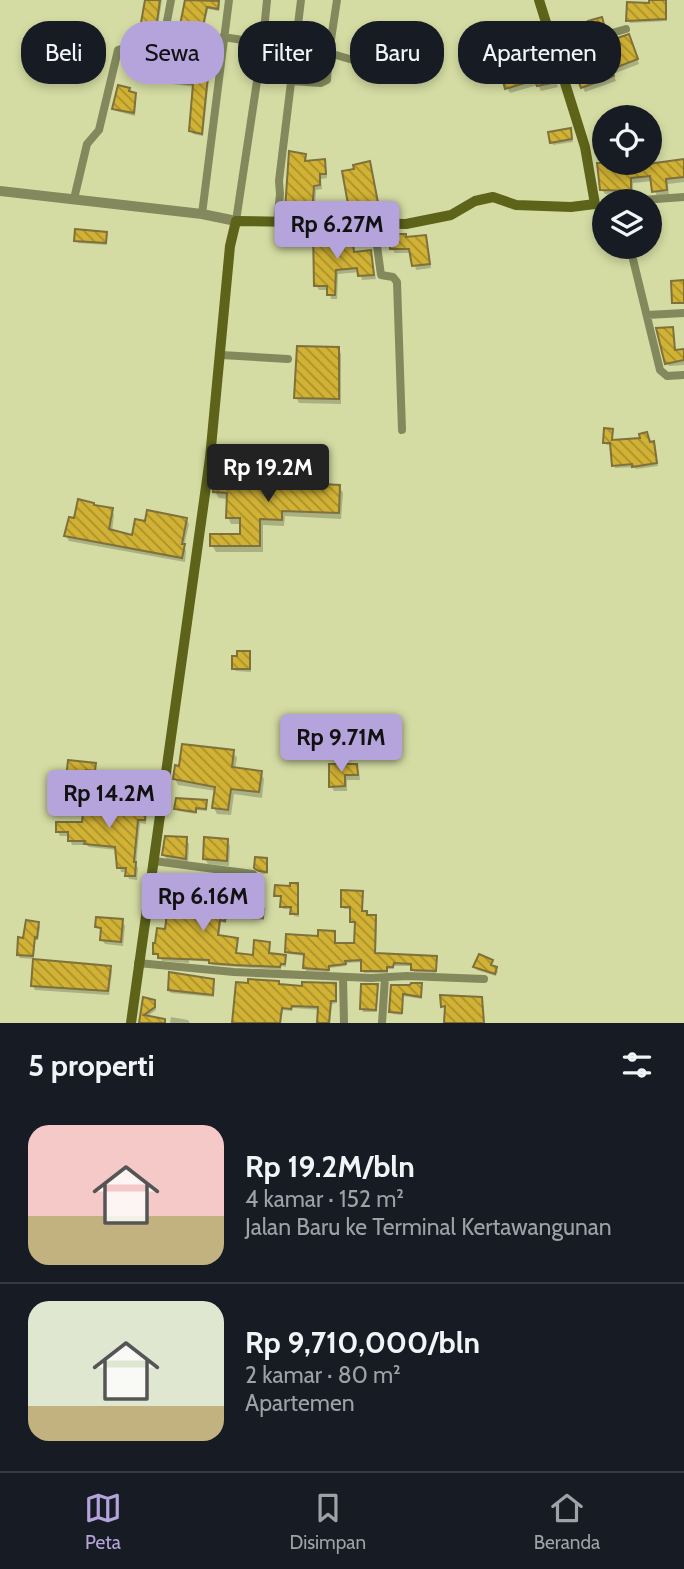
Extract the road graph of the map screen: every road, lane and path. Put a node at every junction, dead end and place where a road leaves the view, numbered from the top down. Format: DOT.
graph roads {
  1 [pos="171,0"];
  2 [pos="229,0"];
  3 [pos="267,0"];
  4 [pos="301,0"];
  5 [pos="337,0"];
  6 [pos="539,0"];
  7 [pos="265,21"];
  8 [pos="298,21"];
  9 [pos="334,21"];
  10 [pos="546,21"];
  11 [pos="626,29"];
  12 [pos="621,30"];
  13 [pos="224,31"];
  14 [pos="217,84"];
  15 [pos="257,84"];
  16 [pos="292,84"];
  17 [pos="566,84"];
  18 [pos="596,189"];
  19 [pos="0,191"];
  20 [pos="684,197"];
  21 [pos="662,199"];
  22 [pos="74,200"];
  23 [pos="592,205"];
  24 [pos="202,214"];
  25 [pos="236,221"];
  26 [pos="277,223"];
  27 [pos="374,224"];
  28 [pos="633,259"];
  29 [pos="684,313"];
  30 [pos="647,315"];
  31 [pos="220,355"];
  32 [pos="289,359"];
  33 [pos="684,375"];
  34 [pos="402,430"];
  35 [pos="154,861"];
  36 [pos="253,874"];
  37 [pos="138,962"];
  38 [pos="343,977"];
  39 [pos="386,978"];
  40 [pos="484,979"];
  41 [pos="131,1023"];
  42 [pos="344,1023"];
  43 [pos="382,1023"];
  1 -- 22 [label="street"];
  2 -- 13 [label="street"];
  3 -- 7 [label="street"];
  4 -- 8 [label="street"];
  5 -- 9 [label="street"];
  6 -- 10 [label="main road"];
  11 -- 12 [label="street"];
  14 -- 24 [label="street"];
  15 -- 25 [label="street"];
  16 -- 26 [label="street"];
  17 -- 18 [label="main road"];
  19 -- 22 [label="street"];
  20 -- 21 [label="street"];
  22 -- 24 [label="street"];
  23 -- 27 [label="main road"];
  24 -- 25 [label="street"];
  25 -- 26 [label="main road"];
  25 -- 31 [label="main road"];
  26 -- 27 [label="main road"];
  27 -- 34 [label="street"];
  28 -- 30 [label="street"];
  29 -- 30 [label="street"];
  30 -- 33 [label="street"];
  31 -- 32 [label="street"];
  31 -- 35 [label="main road"];
  35 -- 36 [label="street"];
  35 -- 37 [label="main road"];
  37 -- 38 [label="street"];
  37 -- 41 [label="main road"];
  38 -- 39 [label="street"];
  38 -- 42 [label="street"];
  39 -- 40 [label="street"];
  39 -- 43 [label="street"];
}
